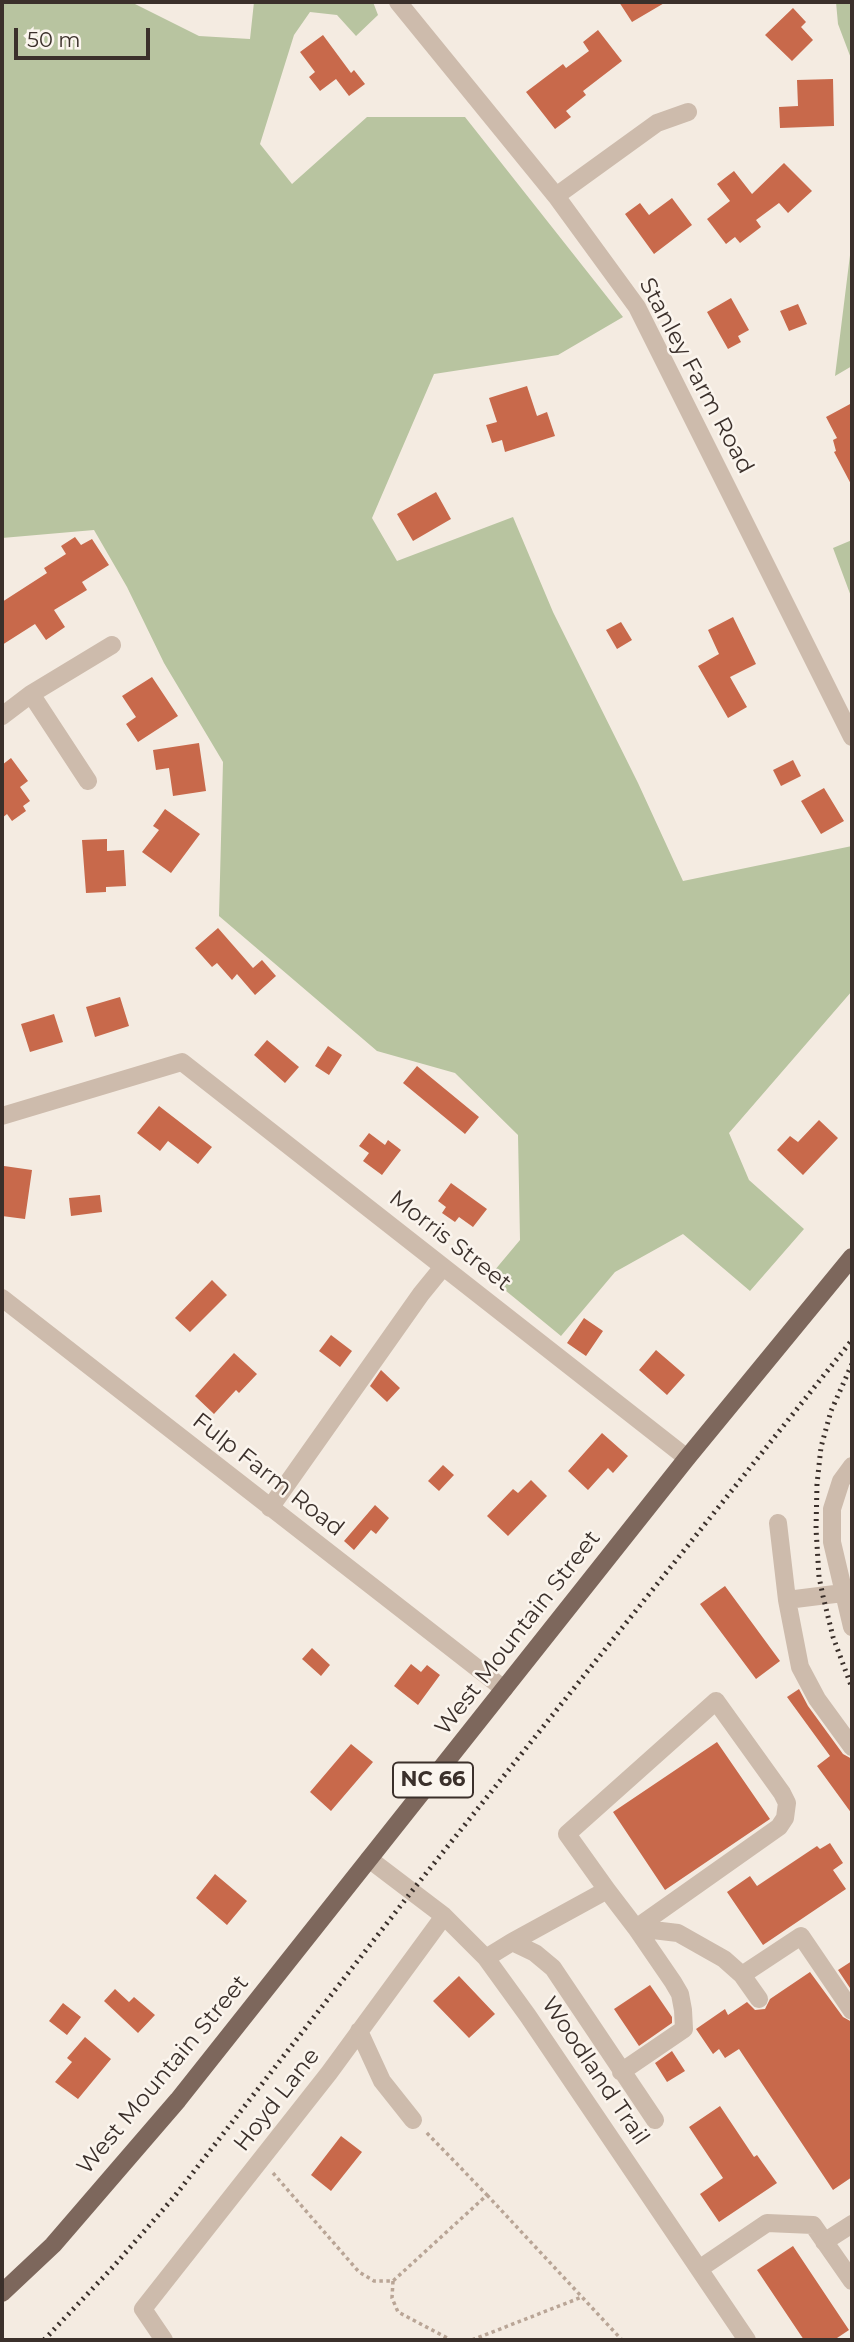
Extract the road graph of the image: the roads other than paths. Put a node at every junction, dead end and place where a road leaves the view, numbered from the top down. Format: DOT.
graph roads {
  1 [pos="398,2"];
  2 [pos="688,112"];
  3 [pos="556,196"];
  4 [pos="112,645"];
  5 [pos="31,694"];
  6 [pos="2,716"];
  7 [pos="852,737"];
  8 [pos="88,781"];
  9 [pos="2,1115"];
  10 [pos="852,1257"];
  11 [pos="443,1267"];
  12 [pos="2,1298"];
  13 [pos="687,1458"];
  14 [pos="852,1466"];
  15 [pos="270,1508"];
  16 [pos="778,1522"];
  17 [pos="845,1565"];
  18 [pos="843,1593"];
  19 [pos="787,1600"];
  20 [pos="851,1620"];
  21 [pos="504,1689"];
  22 [pos="852,1747"];
  23 [pos="369,1859"];
  24 [pos="607,1890"];
  25 [pos="444,1916"];
  26 [pos="636,1928"];
  27 [pos="512,1942"];
  28 [pos="486,1958"];
  29 [pos="742,1975"];
  30 [pos="759,1999"];
  31 [pos="852,2011"];
  32 [pos="359,2031"];
  33 [pos="621,2072"];
  34 [pos="413,2120"];
  35 [pos="655,2120"];
  36 [pos="852,2224"];
  37 [pos="824,2242"];
  38 [pos="699,2269"];
  39 [pos="852,2281"];
  40 [pos="2,2293"];
  41 [pos="164,2340"];
  42 [pos="747,2340"];
  1 -- 3 [label="street, Stanley Farm Road"];
  2 -- 3 [label="street"];
  3 -- 7 [label="street, Stanley Farm Road"];
  4 -- 5 [label="street"];
  5 -- 6 [label="street"];
  5 -- 8 [label="street"];
  9 -- 11 [label="street, Morris Street"];
  10 -- 13 [label="main road, West Mountain Street / NC 66"];
  11 -- 13 [label="street, Morris Street"];
  11 -- 15 [label="street"];
  12 -- 15 [label="street, Fulp Farm Road"];
  13 -- 21 [label="main road, West Mountain Street / NC 66"];
  14 -- 17 [label="street"];
  15 -- 21 [label="street, Fulp Farm Road"];
  16 -- 19 [label="street"];
  17 -- 18 [label="street"];
  18 -- 19 [label="street"];
  18 -- 20 [label="street"];
  19 -- 22 [label="street"];
  21 -- 23 [label="main road, West Mountain Street / NC 66"];
  23 -- 25 [label="street, Woodland Trail"];
  23 -- 40 [label="main road, West Mountain Street / NC 66"];
  24 -- 26 [label="street"];
  24 -- 26 [label="street"];
  24 -- 27 [label="street"];
  25 -- 28 [label="street, Woodland Trail"];
  25 -- 32 [label="street, Hoyd Lane"];
  26 -- 29 [label="street"];
  26 -- 33 [label="street"];
  27 -- 28 [label="street"];
  27 -- 33 [label="street"];
  28 -- 38 [label="street, Woodland Trail"];
  29 -- 30 [label="street"];
  29 -- 31 [label="street"];
  32 -- 34 [label="street"];
  32 -- 41 [label="street, Hoyd Lane"];
  33 -- 35 [label="street"];
  36 -- 37 [label="street"];
  37 -- 38 [label="street"];
  37 -- 39 [label="street"];
  38 -- 42 [label="street, Woodland Trail"];
}
